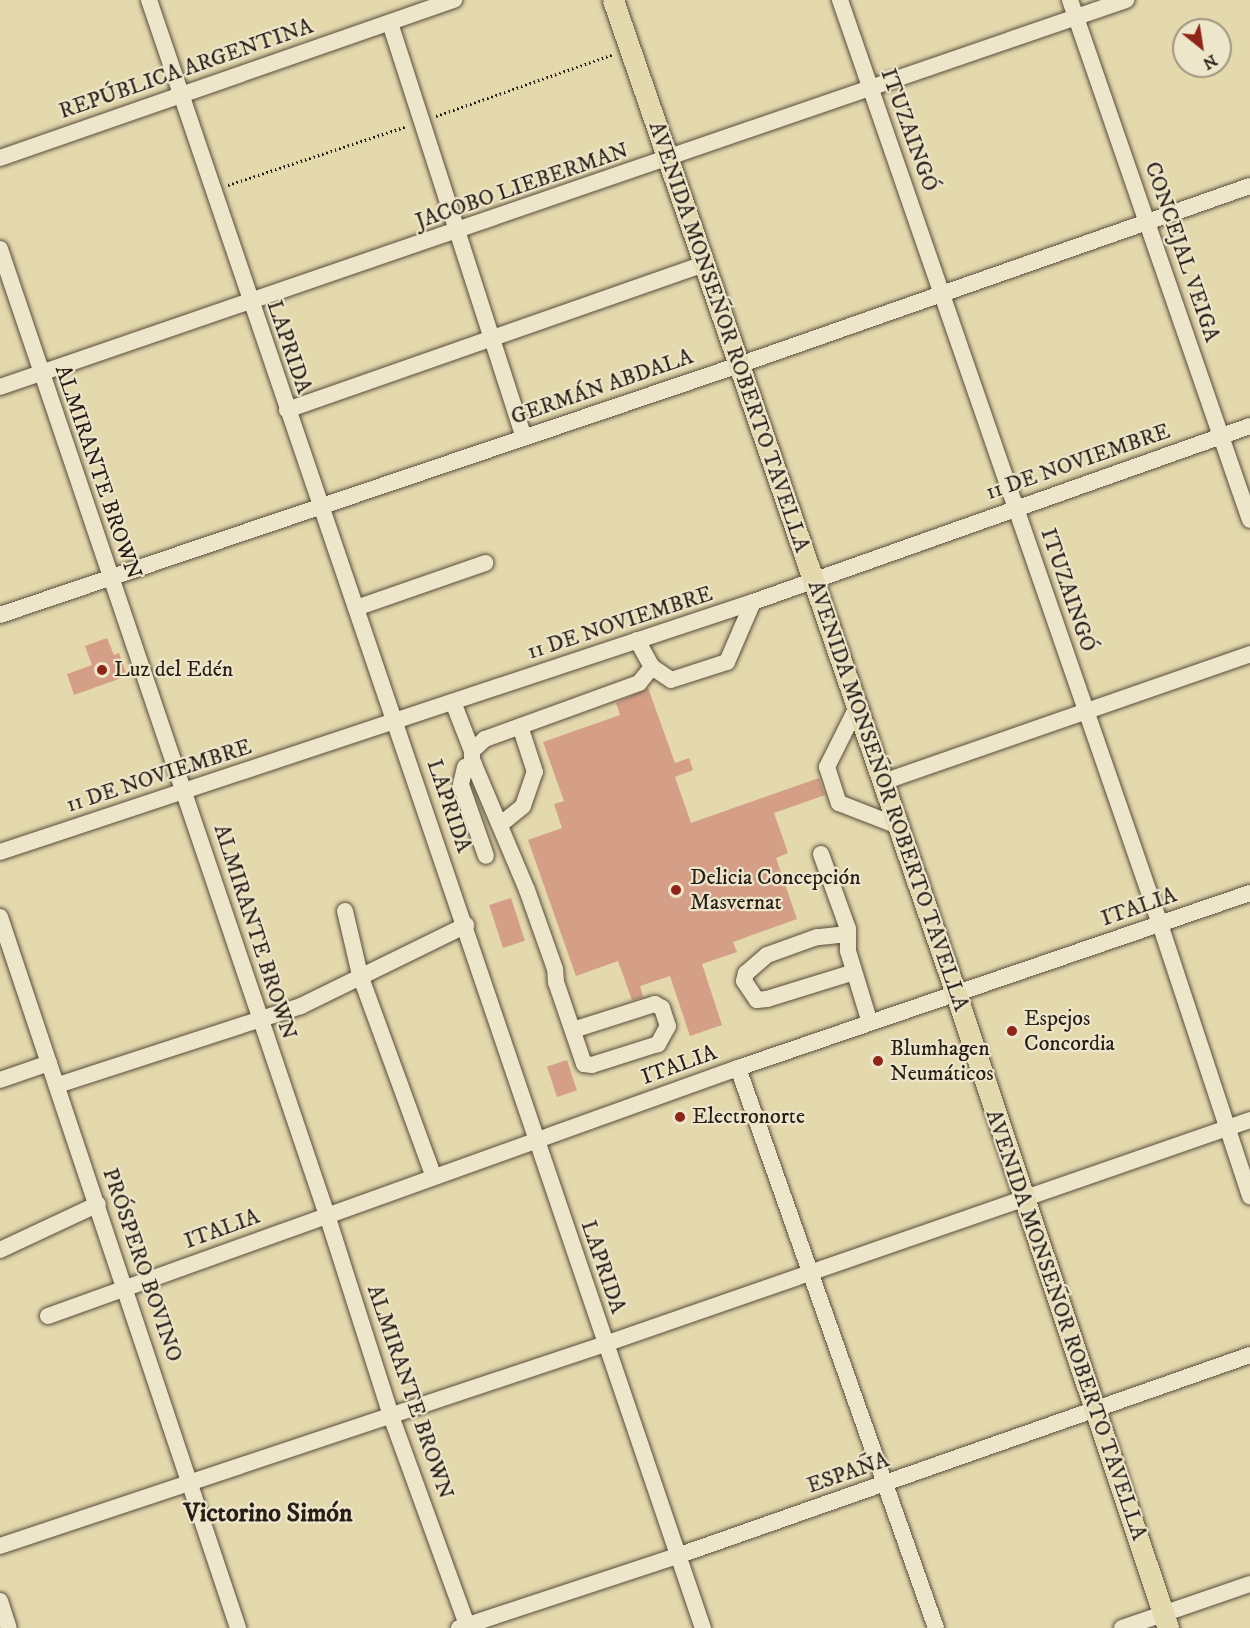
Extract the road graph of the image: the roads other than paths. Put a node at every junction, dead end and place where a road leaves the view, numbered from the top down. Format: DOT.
graph roads {
  1 [pos="149,0"];
  2 [pos="454,0"];
  3 [pos="613,0"];
  4 [pos="840,0"];
  5 [pos="1070,0"];
  6 [pos="1125,0"];
  7 [pos="1076,17"];
  8 [pos="390,23"];
  9 [pos="869,86"];
  10 [pos="180,95"];
  11 [pos="0,158"];
  12 [pos="667,160"];
  13 [pos="1250,186"];
  14 [pos="1147,220"];
  15 [pos="457,232"];
  16 [pos="0,249"];
  17 [pos="705,264"];
  18 [pos="942,291"];
  19 [pos="250,301"];
  20 [pos="491,338"];
  21 [pos="740,365"];
  22 [pos="40,374"];
  23 [pos="0,387"];
  24 [pos="287,410"];
  25 [pos="1250,426"];
  26 [pos="1221,436"];
  27 [pos="524,437"];
  28 [pos="321,505"];
  29 [pos="1015,508"];
  30 [pos="1250,520"];
  31 [pos="485,563"];
  32 [pos="111,577"];
  33 [pos="814,579"];
  34 [pos="753,602"];
  35 [pos="356,608"];
  36 [pos="0,615"];
  37 [pos="637,640"];
  38 [pos="1250,654"];
  39 [pos="652,668"];
  40 [pos="453,702"];
  41 [pos="857,707"];
  42 [pos="1086,710"];
  43 [pos="395,721"];
  44 [pos="520,726"];
  45 [pos="473,758"];
  46 [pos="883,782"];
  47 [pos="184,792"];
  48 [pos="501,824"];
  49 [pos="898,826"];
  50 [pos="0,852"];
  51 [pos="821,854"];
  52 [pos="486,856"];
  53 [pos="1250,894"];
  54 [pos="345,911"];
  55 [pos="0,917"];
  56 [pos="1160,924"];
  57 [pos="466,925"];
  58 [pos="848,934"];
  59 [pos="854,972"];
  60 [pos="360,975"];
  61 [pos="956,994"];
  62 [pos="260,1020"];
  63 [pos="870,1023"];
  64 [pos="573,1030"];
  65 [pos="49,1063"];
  66 [pos="738,1068"];
  67 [pos="0,1080"];
  68 [pos="58,1085"];
  69 [pos="1250,1120"];
  70 [pos="1228,1127"];
  71 [pos="536,1141"];
  72 [pos="434,1178"];
  73 [pos="1250,1196"];
  74 [pos="1023,1198"];
  75 [pos="98,1204"];
  76 [pos="327,1215"];
  77 [pos="0,1250"];
  78 [pos="809,1273"];
  79 [pos="127,1287"];
  80 [pos="48,1316"];
  81 [pos="605,1344"];
  82 [pos="1250,1355"];
  83 [pos="1095,1410"];
  84 [pos="391,1416"];
  85 [pos="191,1482"];
  86 [pos="885,1484"];
  87 [pos="3,1545"];
  88 [pos="677,1556"];
  89 [pos="1250,1584"];
  90 [pos="0,1601"];
  91 [pos="1166,1621"];
  92 [pos="465,1627"];
  93 [pos="9,1628"];
  94 [pos="238,1628"];
  95 [pos="703,1628"];
  96 [pos="936,1628"];
  97 [pos="1122,1628"];
  1 -- 10 [label="street, LAPRIDA"];
  2 -- 8 [label="street, REPÚBLICA ARGENTINA"];
  3 -- 12 [label="main road, AVENIDA MONSEÑOR ROBERTO TAVELLA"];
  4 -- 9 [label="street, ITUZAINGÓ"];
  5 -- 7 [label="street, CONCEJAL VEIGA"];
  6 -- 7 [label="street, JACOBO LIEBERMAN"];
  7 -- 9 [label="street, JACOBO LIEBERMAN"];
  7 -- 14 [label="street, CONCEJAL VEIGA"];
  8 -- 10 [label="street, REPÚBLICA ARGENTINA"];
  8 -- 15 [label="street"];
  9 -- 12 [label="street, JACOBO LIEBERMAN"];
  9 -- 18 [label="street, ITUZAINGÓ"];
  10 -- 11 [label="street, REPÚBLICA ARGENTINA"];
  10 -- 19 [label="street, LAPRIDA"];
  12 -- 15 [label="street, JACOBO LIEBERMAN"];
  12 -- 17 [label="main road, AVENIDA MONSEÑOR ROBERTO TAVELLA"];
  13 -- 14 [label="street, GERMÁN ABDALA"];
  14 -- 18 [label="street, GERMÁN ABDALA"];
  14 -- 26 [label="street, CONCEJAL VEIGA"];
  15 -- 19 [label="street, JACOBO LIEBERMAN"];
  15 -- 20 [label="street"];
  16 -- 22 [label="street, ALMIRANTE BROWN"];
  17 -- 20 [label="street"];
  17 -- 21 [label="main road, AVENIDA MONSEÑOR ROBERTO TAVELLA"];
  18 -- 21 [label="street, GERMÁN ABDALA"];
  18 -- 29 [label="street, ITUZAINGÓ"];
  19 -- 22 [label="street, JACOBO LIEBERMAN"];
  19 -- 24 [label="street, LAPRIDA"];
  20 -- 24 [label="street"];
  20 -- 27 [label="street"];
  21 -- 27 [label="street, GERMÁN ABDALA"];
  21 -- 33 [label="main road, AVENIDA MONSEÑOR ROBERTO TAVELLA"];
  22 -- 23 [label="street, JACOBO LIEBERMAN"];
  22 -- 32 [label="street, ALMIRANTE BROWN"];
  24 -- 28 [label="street, LAPRIDA"];
  25 -- 26 [label="street, 11 DE NOVIEMBRE"];
  26 -- 29 [label="street, 11 DE NOVIEMBRE"];
  26 -- 30 [label="street, CONCEJAL VEIGA"];
  27 -- 28 [label="street, GERMÁN ABDALA"];
  28 -- 32 [label="street, GERMÁN ABDALA"];
  28 -- 35 [label="street, LAPRIDA"];
  29 -- 33 [label="street, 11 DE NOVIEMBRE"];
  29 -- 42 [label="street, ITUZAINGÓ"];
  31 -- 35 [label="street"];
  32 -- 36 [label="street, GERMÁN ABDALA"];
  32 -- 47 [label="street, ALMIRANTE BROWN"];
  33 -- 34 [label="street, 11 DE NOVIEMBRE"];
  33 -- 41 [label="main road, AVENIDA MONSEÑOR ROBERTO TAVELLA"];
  34 -- 37 [label="street, 11 DE NOVIEMBRE"];
  34 -- 39 [label="street"];
  35 -- 43 [label="street, LAPRIDA"];
  37 -- 39 [label="street"];
  37 -- 40 [label="street, 11 DE NOVIEMBRE"];
  38 -- 42 [label="street"];
  39 -- 44 [label="street"];
  40 -- 43 [label="street, 11 DE NOVIEMBRE"];
  40 -- 45 [label="street"];
  41 -- 46 [label="main road, AVENIDA MONSEÑOR ROBERTO TAVELLA"];
  41 -- 49 [label="street"];
  42 -- 46 [label="street"];
  42 -- 56 [label="street, ITUZAINGÓ"];
  43 -- 47 [label="street, 11 DE NOVIEMBRE"];
  43 -- 57 [label="street, LAPRIDA"];
  44 -- 45 [label="street"];
  44 -- 48 [label="street"];
  45 -- 48 [label="street"];
  45 -- 52 [label="street"];
  46 -- 49 [label="main road, AVENIDA MONSEÑOR ROBERTO TAVELLA"];
  47 -- 50 [label="street, 11 DE NOVIEMBRE"];
  47 -- 62 [label="street, ALMIRANTE BROWN"];
  48 -- 64 [label="street"];
  49 -- 61 [label="main road, AVENIDA MONSEÑOR ROBERTO TAVELLA"];
  51 -- 58 [label="street"];
  53 -- 56 [label="street, ITALIA"];
  54 -- 60 [label="street"];
  55 -- 65 [label="street, PRÓSPERO BOVINO"];
  56 -- 61 [label="street, ITALIA"];
  56 -- 70 [label="street, ITUZAINGÓ"];
  57 -- 60 [label="street"];
  57 -- 71 [label="street, LAPRIDA"];
  58 -- 59 [label="street"];
  58 -- 59 [label="street"];
  59 -- 63 [label="street"];
  60 -- 62 [label="street"];
  60 -- 72 [label="street"];
  61 -- 63 [label="street, ITALIA"];
  61 -- 74 [label="main road, AVENIDA MONSEÑOR ROBERTO TAVELLA"];
  62 -- 68 [label="street"];
  62 -- 76 [label="street, ALMIRANTE BROWN"];
  63 -- 66 [label="street, ITALIA"];
  64 -- 64 [label="street"];
  65 -- 67 [label="street"];
  65 -- 68 [label="street, PRÓSPERO BOVINO"];
  66 -- 71 [label="street, ITALIA"];
  66 -- 78 [label="street"];
  68 -- 75 [label="street, PRÓSPERO BOVINO"];
  69 -- 70 [label="street"];
  70 -- 73 [label="street, ITUZAINGÓ"];
  70 -- 74 [label="street"];
  71 -- 72 [label="street, ITALIA"];
  71 -- 81 [label="street, LAPRIDA"];
  72 -- 76 [label="street, ITALIA"];
  74 -- 78 [label="street"];
  74 -- 83 [label="main road, AVENIDA MONSEÑOR ROBERTO TAVELLA"];
  75 -- 77 [label="street"];
  75 -- 79 [label="street, PRÓSPERO BOVINO"];
  76 -- 79 [label="street, ITALIA"];
  76 -- 84 [label="street, ALMIRANTE BROWN"];
  78 -- 81 [label="street"];
  78 -- 86 [label="street"];
  79 -- 80 [label="street, ITALIA"];
  79 -- 85 [label="street, PRÓSPERO BOVINO"];
  81 -- 84 [label="street"];
  81 -- 88 [label="street, LAPRIDA"];
  82 -- 83 [label="street, ESPAÑA"];
  83 -- 86 [label="street, ESPAÑA"];
  83 -- 91 [label="main road, AVENIDA MONSEÑOR ROBERTO TAVELLA"];
  84 -- 85 [label="street"];
  84 -- 92 [label="street, ALMIRANTE BROWN"];
  85 -- 87 [label="street"];
  85 -- 94 [label="street, PRÓSPERO BOVINO"];
  86 -- 88 [label="street, ESPAÑA"];
  86 -- 96 [label="street"];
  88 -- 92 [label="street, ESPAÑA"];
  88 -- 95 [label="street, LAPRIDA"];
  89 -- 91 [label="street"];
  90 -- 93 [label="street"];
  91 -- 97 [label="street"];
}
